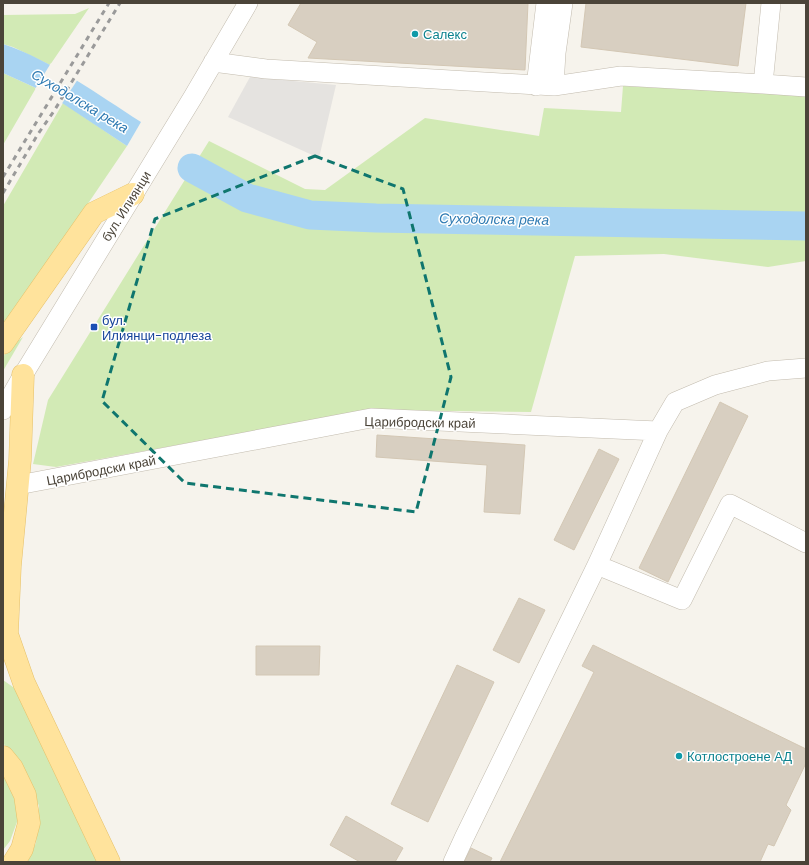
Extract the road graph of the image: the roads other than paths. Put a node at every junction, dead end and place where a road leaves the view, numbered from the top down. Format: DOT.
graph roads {
  1 [pos="248,3"];
  2 [pos="546,3"];
  3 [pos="563,3"];
  4 [pos="771,3"];
  5 [pos="213,62"];
  6 [pos="763,84"];
  7 [pos="545,86"];
  8 [pos="806,88"];
  9 [pos="133,194"];
  10 [pos="3,343"];
  11 [pos="806,368"];
  12 [pos="22,375"];
  13 [pos="3,410"];
  14 [pos="658,430"];
  15 [pos="18,485"];
  16 [pos="806,543"];
  17 [pos="597,564"];
  18 [pos="3,674"];
  19 [pos="24,683"];
  20 [pos="3,757"];
  21 [pos="14,862"];
  22 [pos="109,862"];
  23 [pos="454,862"];
  1 -- 5 [label="street, бул. Илиянци"];
  2 -- 7 [label="street"];
  3 -- 7 [label="street"];
  4 -- 6 [label="street"];
  5 -- 7 [label="street"];
  5 -- 9 [label="street, бул. Илиянци"];
  6 -- 7 [label="street"];
  6 -- 8 [label="street"];
  9 -- 10 [label="main road"];
  9 -- 12 [label="street, бул. Илиянци"];
  11 -- 14 [label="street"];
  12 -- 13 [label="street, бул. Илиянци"];
  12 -- 15 [label="main road"];
  14 -- 15 [label="street, Царибродски край"];
  14 -- 17 [label="street"];
  15 -- 19 [label="main road"];
  16 -- 17 [label="street"];
  17 -- 23 [label="street"];
  18 -- 19 [label="main road"];
  19 -- 22 [label="main road"];
  20 -- 21 [label="main road"];
}
